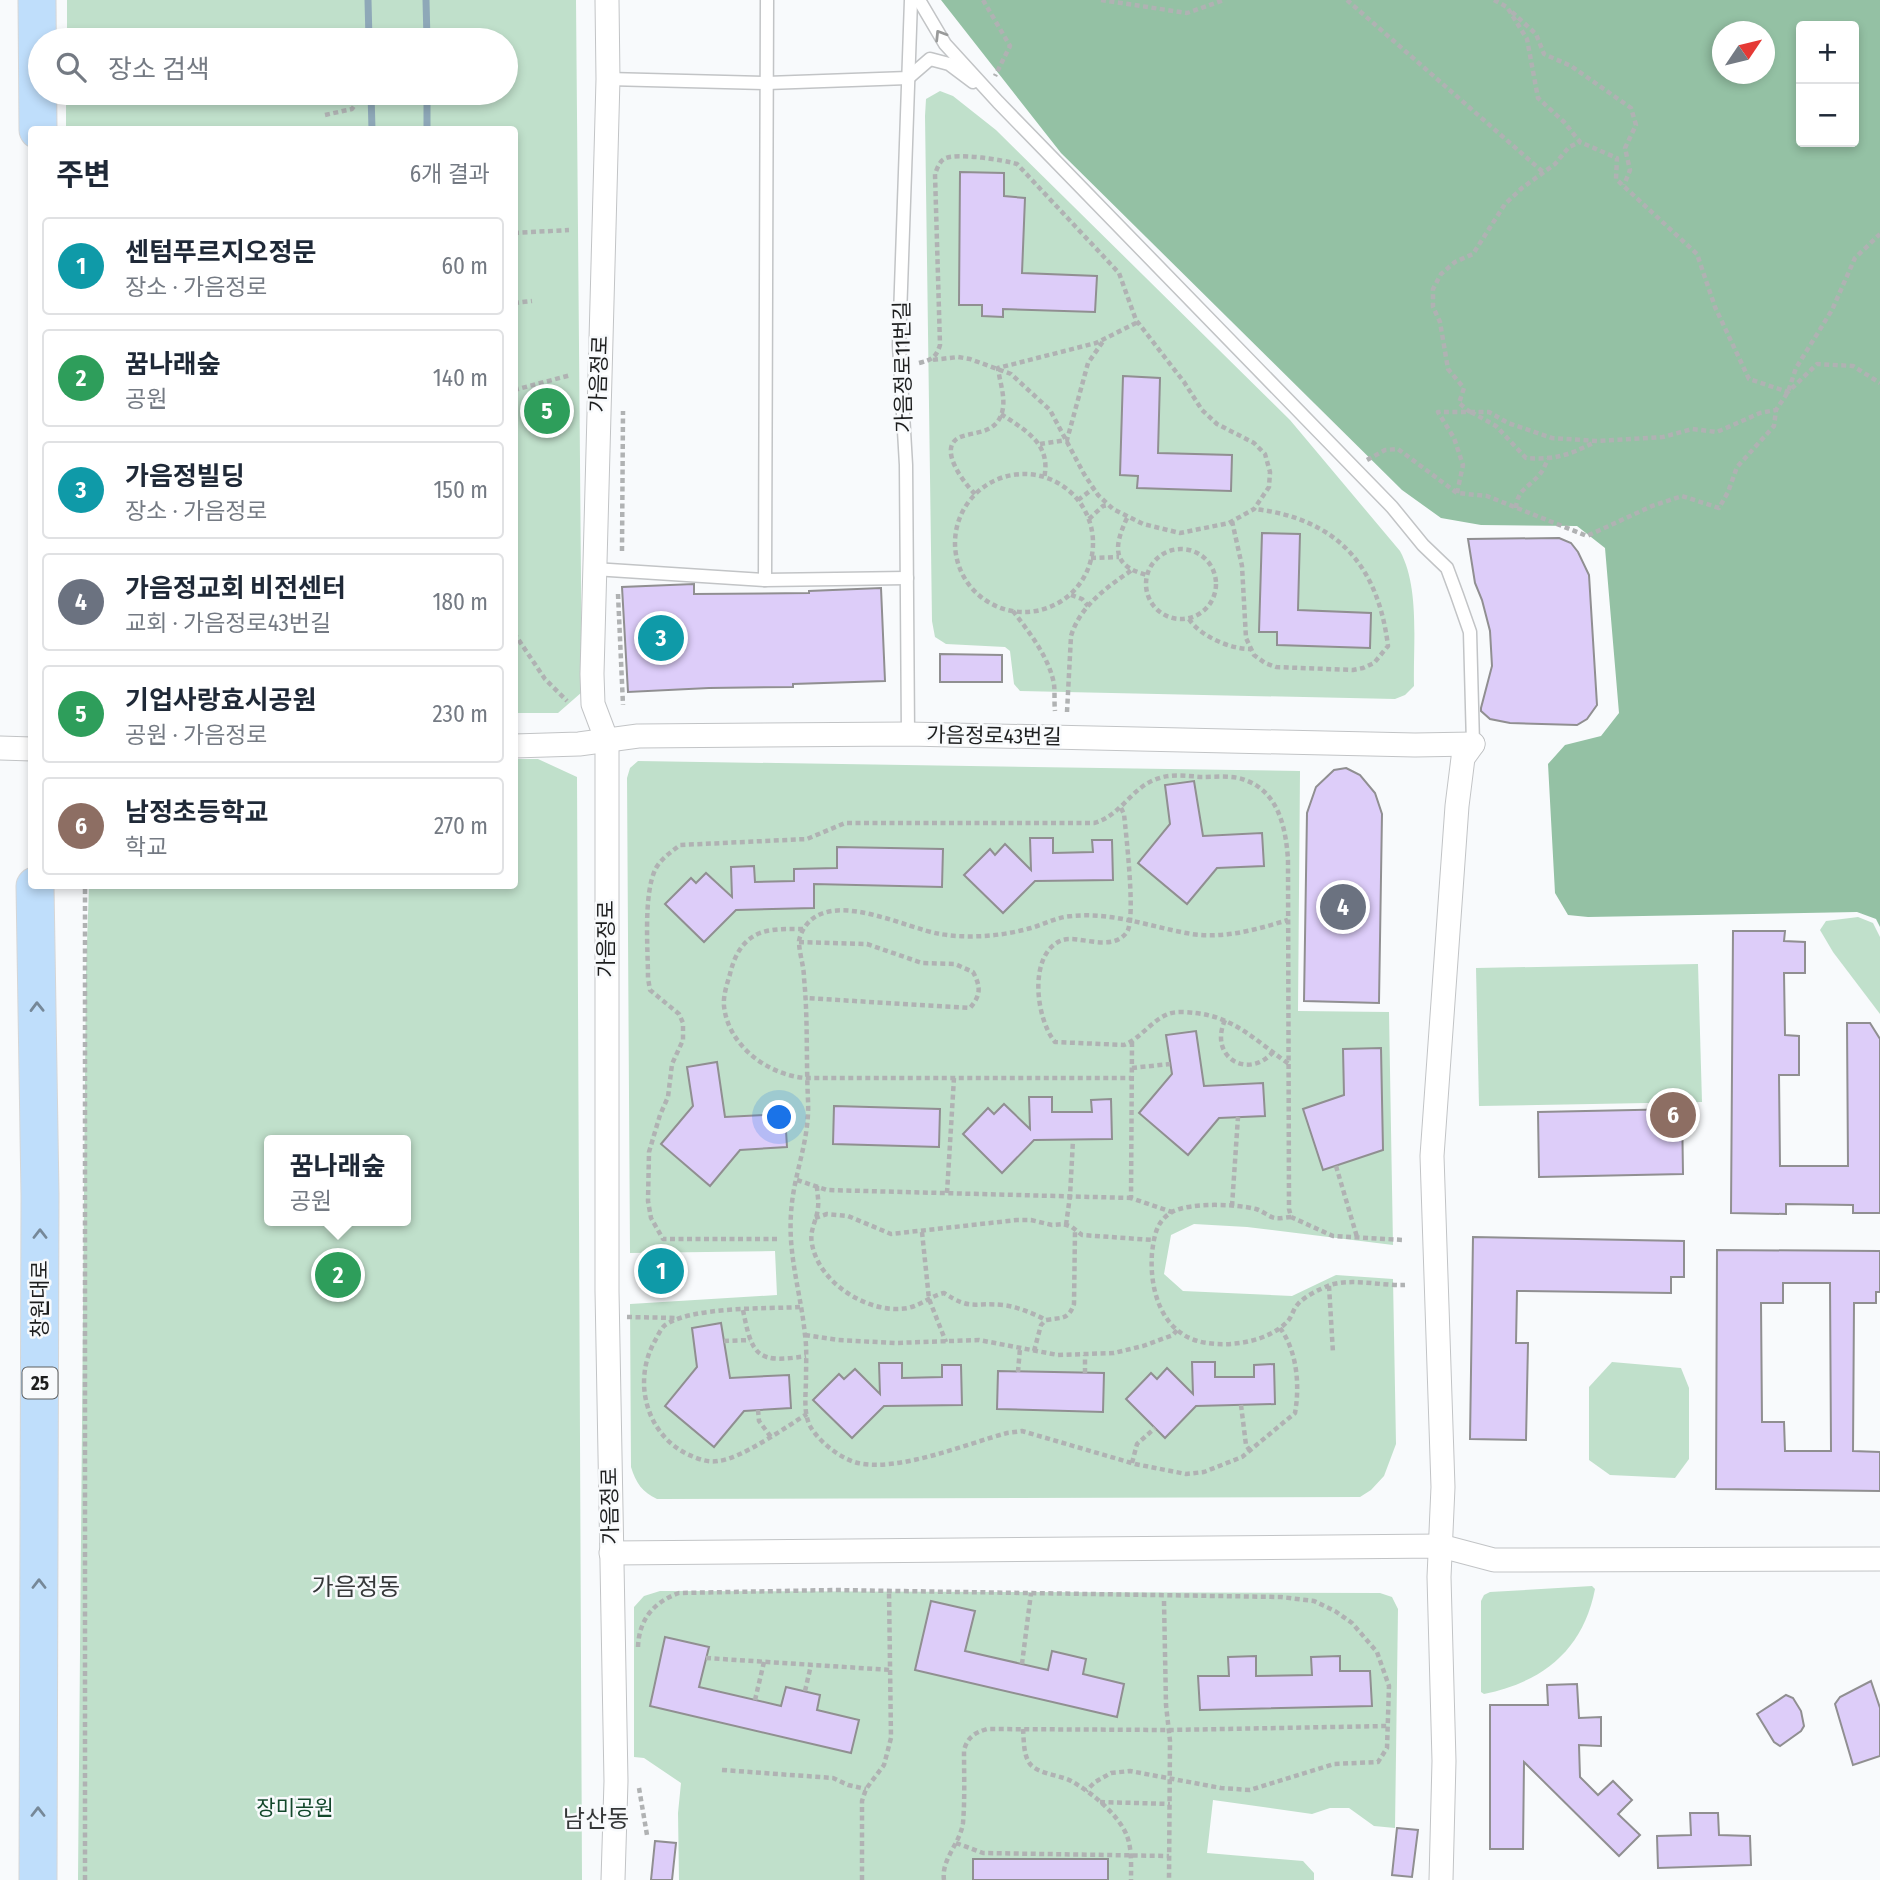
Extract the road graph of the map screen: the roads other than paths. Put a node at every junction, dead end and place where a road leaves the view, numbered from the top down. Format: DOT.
graph roads {
  1 [pos="37,0"];
  2 [pos="607,0"];
  3 [pos="766,0"];
  4 [pos="911,0"];
  5 [pos="919,0"];
  6 [pos="37,28"];
  7 [pos="908,78"];
  8 [pos="608,79"];
  9 [pos="767,83"];
  10 [pos="998,102"];
  11 [pos="38,105"];
  12 [pos="38,126"];
  13 [pos="594,569"];
  14 [pos="907,578"];
  15 [pos="765,580"];
  16 [pos="908,734"];
  17 [pos="607,741"];
  18 [pos="1474,744"];
  19 [pos="518,746"];
  20 [pos="0,747"];
  21 [pos="28,749"];
  22 [pos="35,889"];
  23 [pos="1441,1546"];
  24 [pos="611,1553"];
  25 [pos="1880,1559"];
  26 [pos="38,1880"];
  27 [pos="613,1880"];
  28 [pos="1441,1880"];
  1 -- 6 [label="main road"];
  2 -- 8 [label="street, 가음정로"];
  3 -- 9 [label="lane"];
  4 -- 7 [label="lane, 가음정로11번길"];
  10 -- 5 [label="lane, one-way"];
  7 -- 9 [label="lane"];
  7 -- 10 [label="lane"];
  7 -- 14 [label="lane, 가음정로11번길"];
  8 -- 9 [label="lane"];
  8 -- 13 [label="street, 가음정로"];
  9 -- 15 [label="lane"];
  10 -- 18 [label="lane"];
  11 -- 12 [label="main road"];
  13 -- 15 [label="lane"];
  13 -- 17 [label="street, 가음정로"];
  14 -- 15 [label="lane"];
  14 -- 16 [label="lane, 가음정로11번길"];
  16 -- 17 [label="street, 가음정로43번길"];
  16 -- 18 [label="street, 가음정로43번길"];
  17 -- 19 [label="street, 가음정로43번길"];
  17 -- 24 [label="street, 가음정로"];
  18 -- 23 [label="street"];
  20 -- 21 [label="street"];
  26 -- 22 [label="main road, 창원대로 / 25, one-way"];
  23 -- 24 [label="street"];
  23 -- 25 [label="street"];
  23 -- 28 [label="street"];
  24 -- 27 [label="street, 가음정로"];
}
